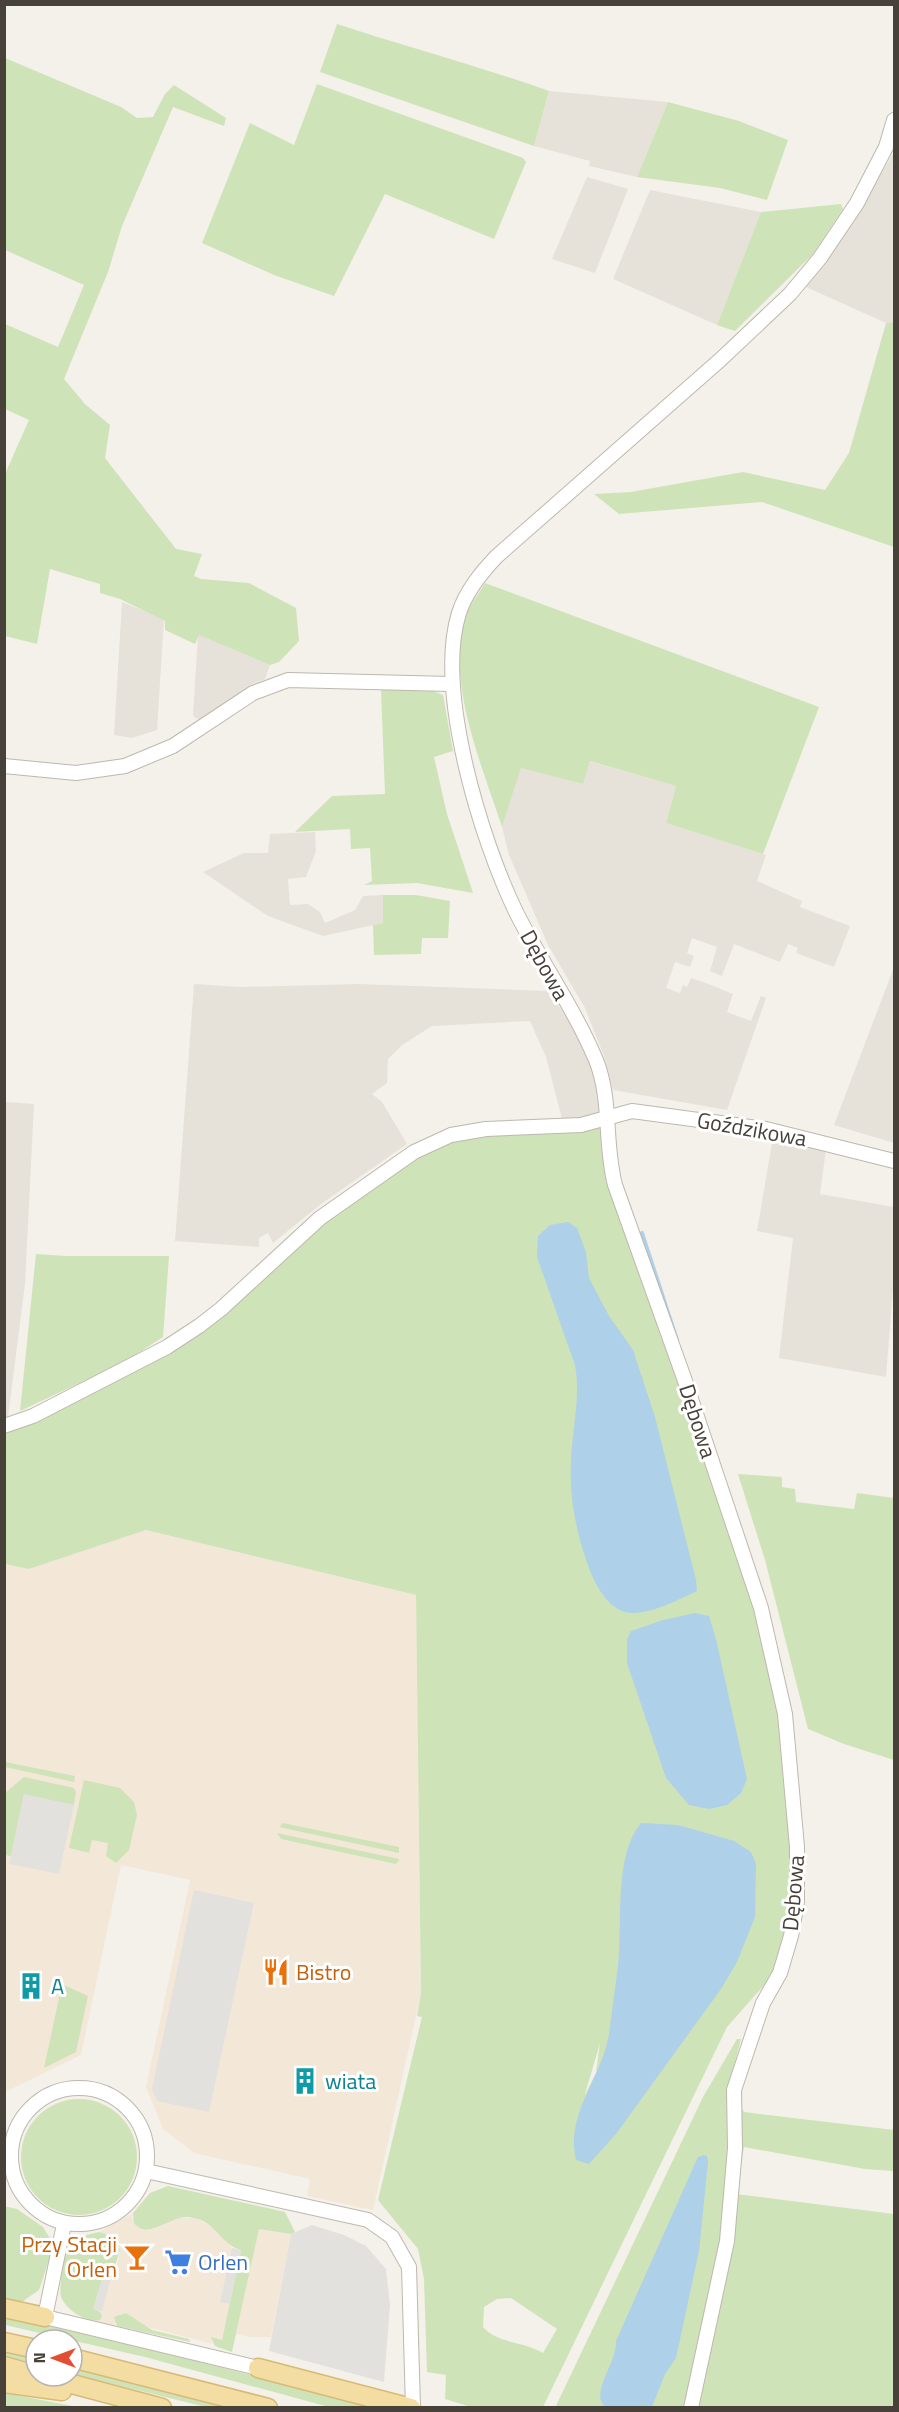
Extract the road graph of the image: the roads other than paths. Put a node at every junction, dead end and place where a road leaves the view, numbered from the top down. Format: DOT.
graph roads {
  1 [pos="894,120"];
  2 [pos="451,684"];
  3 [pos="4,766"];
  4 [pos="607,1118"];
  5 [pos="894,1161"];
  6 [pos="4,1426"];
  7 [pos="146,2171"];
  8 [pos="17,2187"];
  9 [pos="4,2193"];
  10 [pos="64,2223"];
  11 [pos="4,2308"];
  12 [pos="45,2317"];
  13 [pos="4,2342"];
  14 [pos="24,2346"];
  15 [pos="84,2361"];
  16 [pos="4,2366"];
  17 [pos="258,2368"];
  18 [pos="24,2371"];
  19 [pos="4,2383"];
  20 [pos="84,2387"];
  21 [pos="120,2397"];
  22 [pos="162,2408"];
  23 [pos="268,2408"];
  24 [pos="412,2408"];
  25 [pos="691,2408"];
  1 -- 2 [label="street, Dębowa"];
  2 -- 3 [label="street"];
  2 -- 4 [label="street, Dębowa"];
  4 -- 5 [label="street, Goździkowa"];
  4 -- 6 [label="street, Goździkowa"];
  4 -- 25 [label="street, Dębowa"];
  7 -- 8 [label="street"];
  7 -- 10 [label="street"];
  7 -- 24 [label="street"];
  8 -- 9 [label="street"];
  8 -- 10 [label="street"];
  10 -- 12 [label="street"];
  11 -- 12 [label="main road"];
  12 -- 17 [label="street"];
  13 -- 14 [label="main road"];
  15 -- 23 [label="main road"];
  16 -- 18 [label="main road"];
  17 -- 24 [label="main road"];
  19 -- 21 [label="main road"];
  20 -- 21 [label="main road"];
  21 -- 22 [label="main road"];
}
